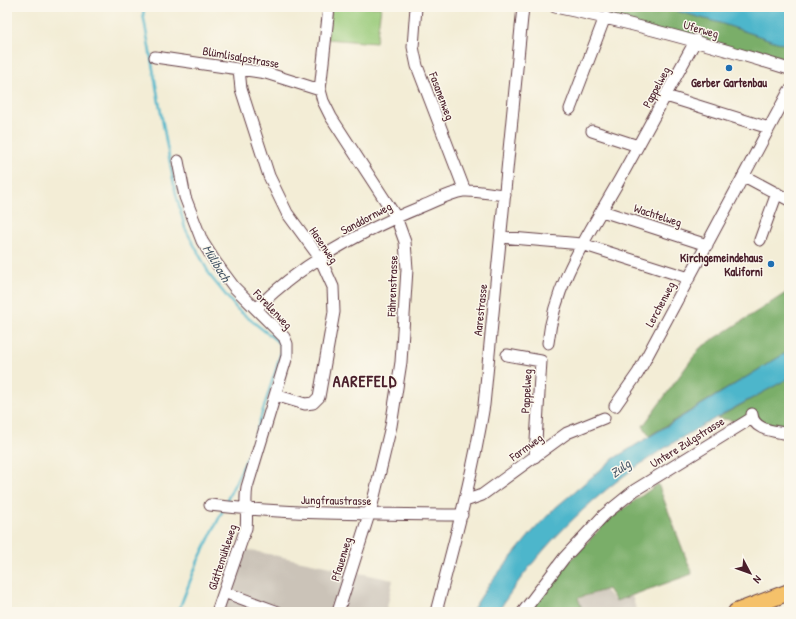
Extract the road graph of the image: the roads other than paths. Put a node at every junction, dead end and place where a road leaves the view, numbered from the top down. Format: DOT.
graph roads {
  1 [pos="329,7"];
  2 [pos="416,7"];
  3 [pos="523,7"];
  4 [pos="554,7"];
  5 [pos="605,17"];
  6 [pos="696,40"];
  7 [pos="155,57"];
  8 [pos="239,69"];
  9 [pos="789,69"];
  10 [pos="320,90"];
  11 [pos="789,91"];
  12 [pos="666,96"];
  13 [pos="570,108"];
  14 [pos="769,128"];
  15 [pos="592,131"];
  16 [pos="638,146"];
  17 [pos="178,161"];
  18 [pos="744,176"];
  19 [pos="465,191"];
  20 [pos="785,195"];
  21 [pos="505,196"];
  22 [pos="602,211"];
  23 [pos="396,217"];
  24 [pos="501,237"];
  25 [pos="760,240"];
  26 [pos="582,244"];
  27 [pos="707,245"];
  28 [pos="320,258"];
  29 [pos="689,278"];
  30 [pos="256,309"];
  31 [pos="548,343"];
  32 [pos="507,356"];
  33 [pos="275,395"];
  34 [pos="615,406"];
  35 [pos="604,418"];
  36 [pos="789,434"];
  37 [pos="535,457"];
  38 [pos="466,501"];
  39 [pos="210,505"];
  40 [pos="246,509"];
  41 [pos="369,514"];
  42 [pos="462,515"];
  43 [pos="224,592"];
  44 [pos="789,592"];
  45 [pos="217,612"];
  46 [pos="278,612"];
  47 [pos="338,612"];
  48 [pos="436,612"];
  49 [pos="523,612"];
  50 [pos="736,612"];
  1 -- 10 [label="street, Fährenstrasse"];
  2 -- 19 [label="street, Fasanenweg"];
  3 -- 21 [label="street, Aarestrasse"];
  4 -- 5 [label="street, Uferweg"];
  5 -- 6 [label="street, Uferweg"];
  5 -- 13 [label="street"];
  6 -- 9 [label="street, Uferweg"];
  6 -- 12 [label="street, Pappelweg"];
  7 -- 8 [label="street, Blümlisalpstrasse"];
  8 -- 10 [label="street, Blümlisalpstrasse"];
  8 -- 28 [label="street, Hasenweg"];
  10 -- 23 [label="street, Fährenstrasse"];
  11 -- 14 [label="street, Lerchenweg"];
  12 -- 14 [label="street"];
  12 -- 16 [label="street, Pappelweg"];
  14 -- 18 [label="street, Lerchenweg"];
  15 -- 16 [label="street"];
  16 -- 22 [label="street, Pappelweg"];
  17 -- 30 [label="street, Forellenweg"];
  18 -- 20 [label="street"];
  18 -- 27 [label="street, Lerchenweg"];
  19 -- 21 [label="street, Sanddornweg"];
  19 -- 23 [label="street, Sanddornweg"];
  20 -- 25 [label="street"];
  21 -- 24 [label="street, Aarestrasse"];
  22 -- 26 [label="street, Pappelweg"];
  22 -- 27 [label="street, Wachtelweg"];
  23 -- 28 [label="street, Sanddornweg"];
  23 -- 41 [label="street, Fährenstrasse"];
  24 -- 26 [label="street"];
  24 -- 38 [label="street, Aarestrasse"];
  26 -- 29 [label="street"];
  26 -- 31 [label="street, Pappelweg"];
  27 -- 29 [label="street, Lerchenweg"];
  28 -- 30 [label="street, Sanddornweg"];
  28 -- 33 [label="street, Hasenweg"];
  29 -- 34 [label="street, Lerchenweg"];
  30 -- 33 [label="street, Forellenweg"];
  32 -- 37 [label="street, Pappelweg"];
  33 -- 40 [label="street, Forellenweg"];
  35 -- 37 [label="street, Farmweg"];
  36 -- 49 [label="street, Untere Zulgstrasse"];
  37 -- 38 [label="street, Farmweg"];
  38 -- 42 [label="street, Aarestrasse"];
  39 -- 40 [label="street, Jungfraustrasse"];
  40 -- 41 [label="street, Jungfraustrasse"];
  40 -- 43 [label="street, Glättemühleweg"];
  41 -- 42 [label="street, Jungfraustrasse"];
  41 -- 47 [label="street, Pfauenweg"];
  42 -- 48 [label="street, Aarestrasse"];
  43 -- 45 [label="street, Glättemühleweg"];
  43 -- 46 [label="street"];
  44 -- 50 [label="highway"];
}
